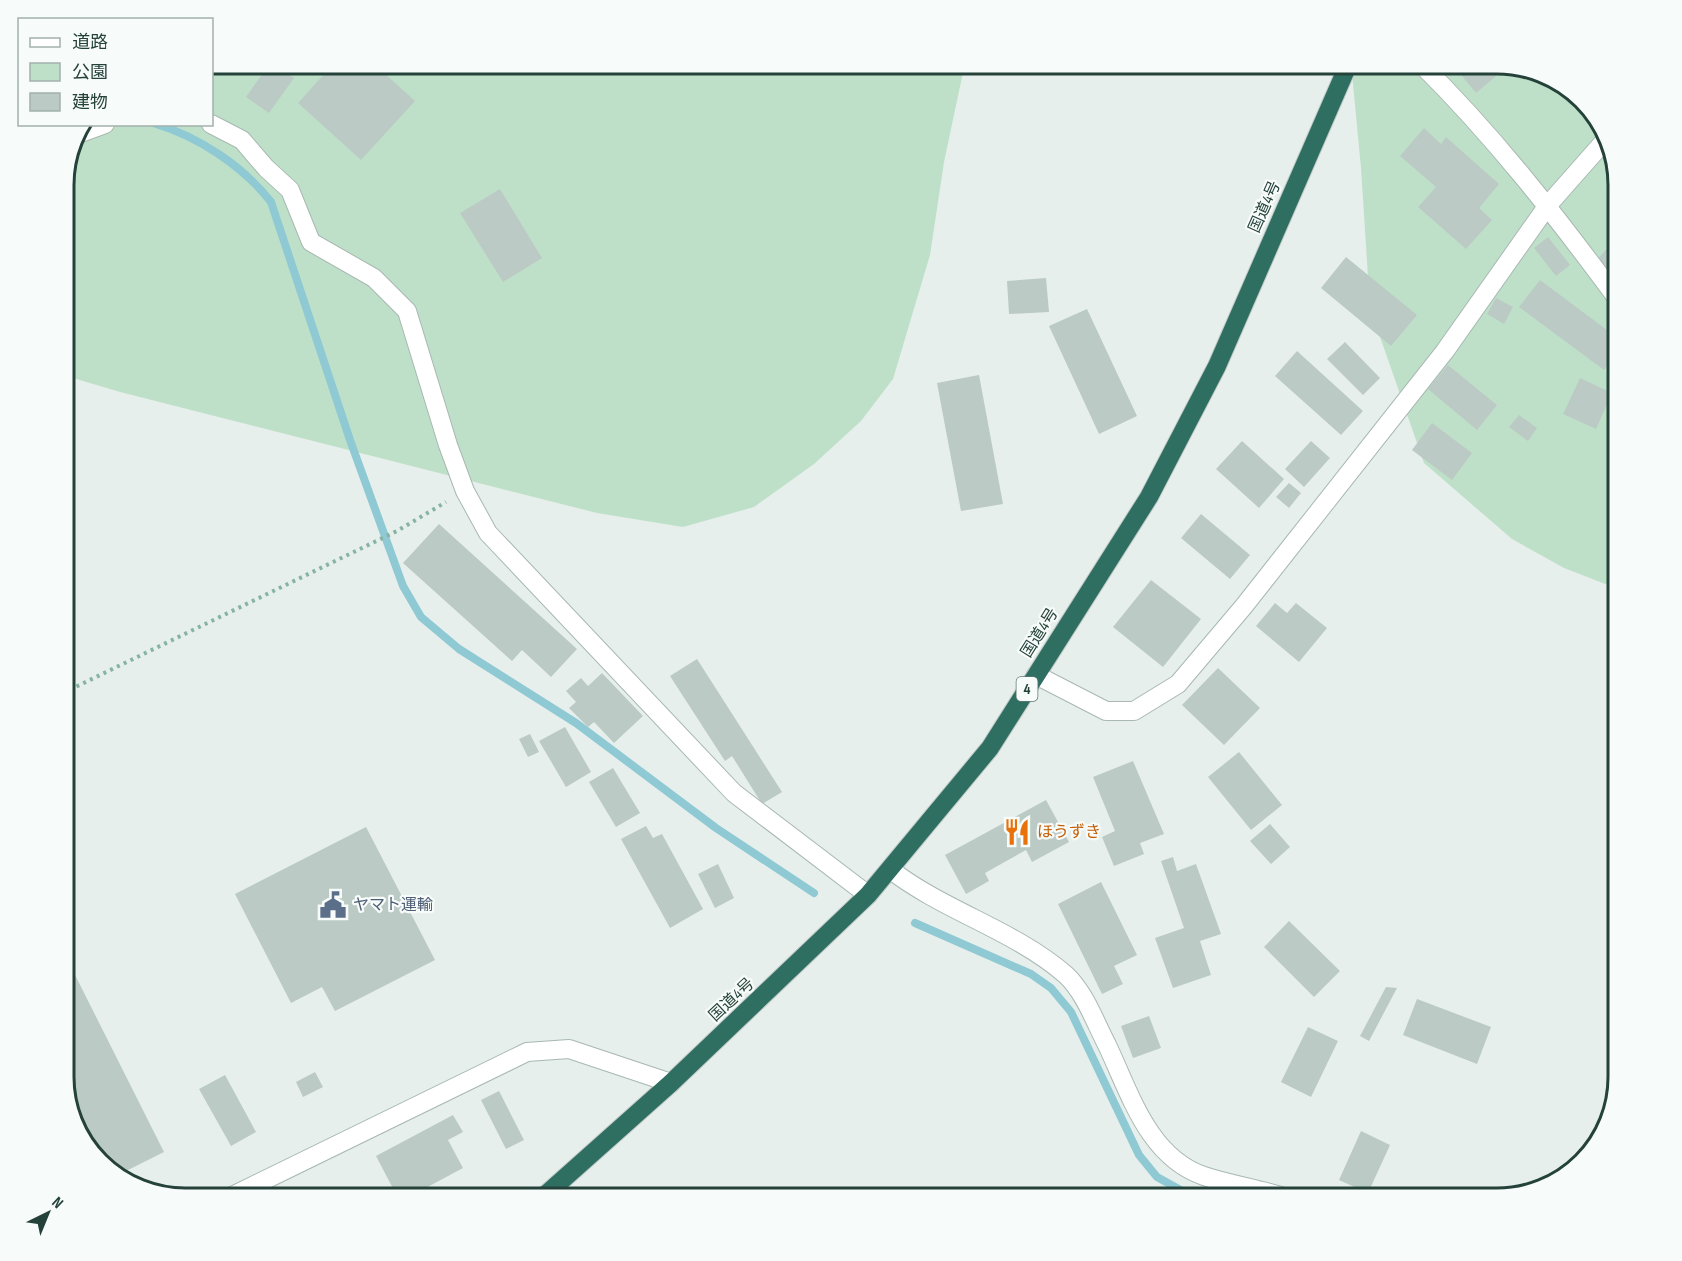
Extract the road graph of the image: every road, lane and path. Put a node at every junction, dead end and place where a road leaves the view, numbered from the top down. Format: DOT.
graph roads {
  1 [pos="1344,74"];
  2 [pos="1431,74"];
  3 [pos="213,125"];
  4 [pos="1601,145"];
  5 [pos="1548,205"];
  6 [pos="1608,286"];
  7 [pos="465,491"];
  8 [pos="1036,675"];
  9 [pos="74,688"];
  10 [pos="891,870"];
  11 [pos="868,895"];
  12 [pos="671,1083"];
  13 [pos="248,1188"];
  14 [pos="553,1188"];
  15 [pos="1248,1188"];
  1 -- 8 [label="highway, 国道4号 / 4"];
  2 -- 5 [label="street"];
  3 -- 7 [label="street"];
  4 -- 5 [label="street"];
  5 -- 6 [label="street"];
  5 -- 8 [label="street"];
  7 -- 9 [label="path"];
  7 -- 11 [label="street"];
  8 -- 10 [label="highway, 国道4号 / 4"];
  10 -- 11 [label="highway, 国道4号 / 4"];
  10 -- 15 [label="street"];
  11 -- 12 [label="highway, 国道4号 / 4"];
  12 -- 13 [label="street"];
  12 -- 14 [label="highway, 国道4号 / 4"];
}
